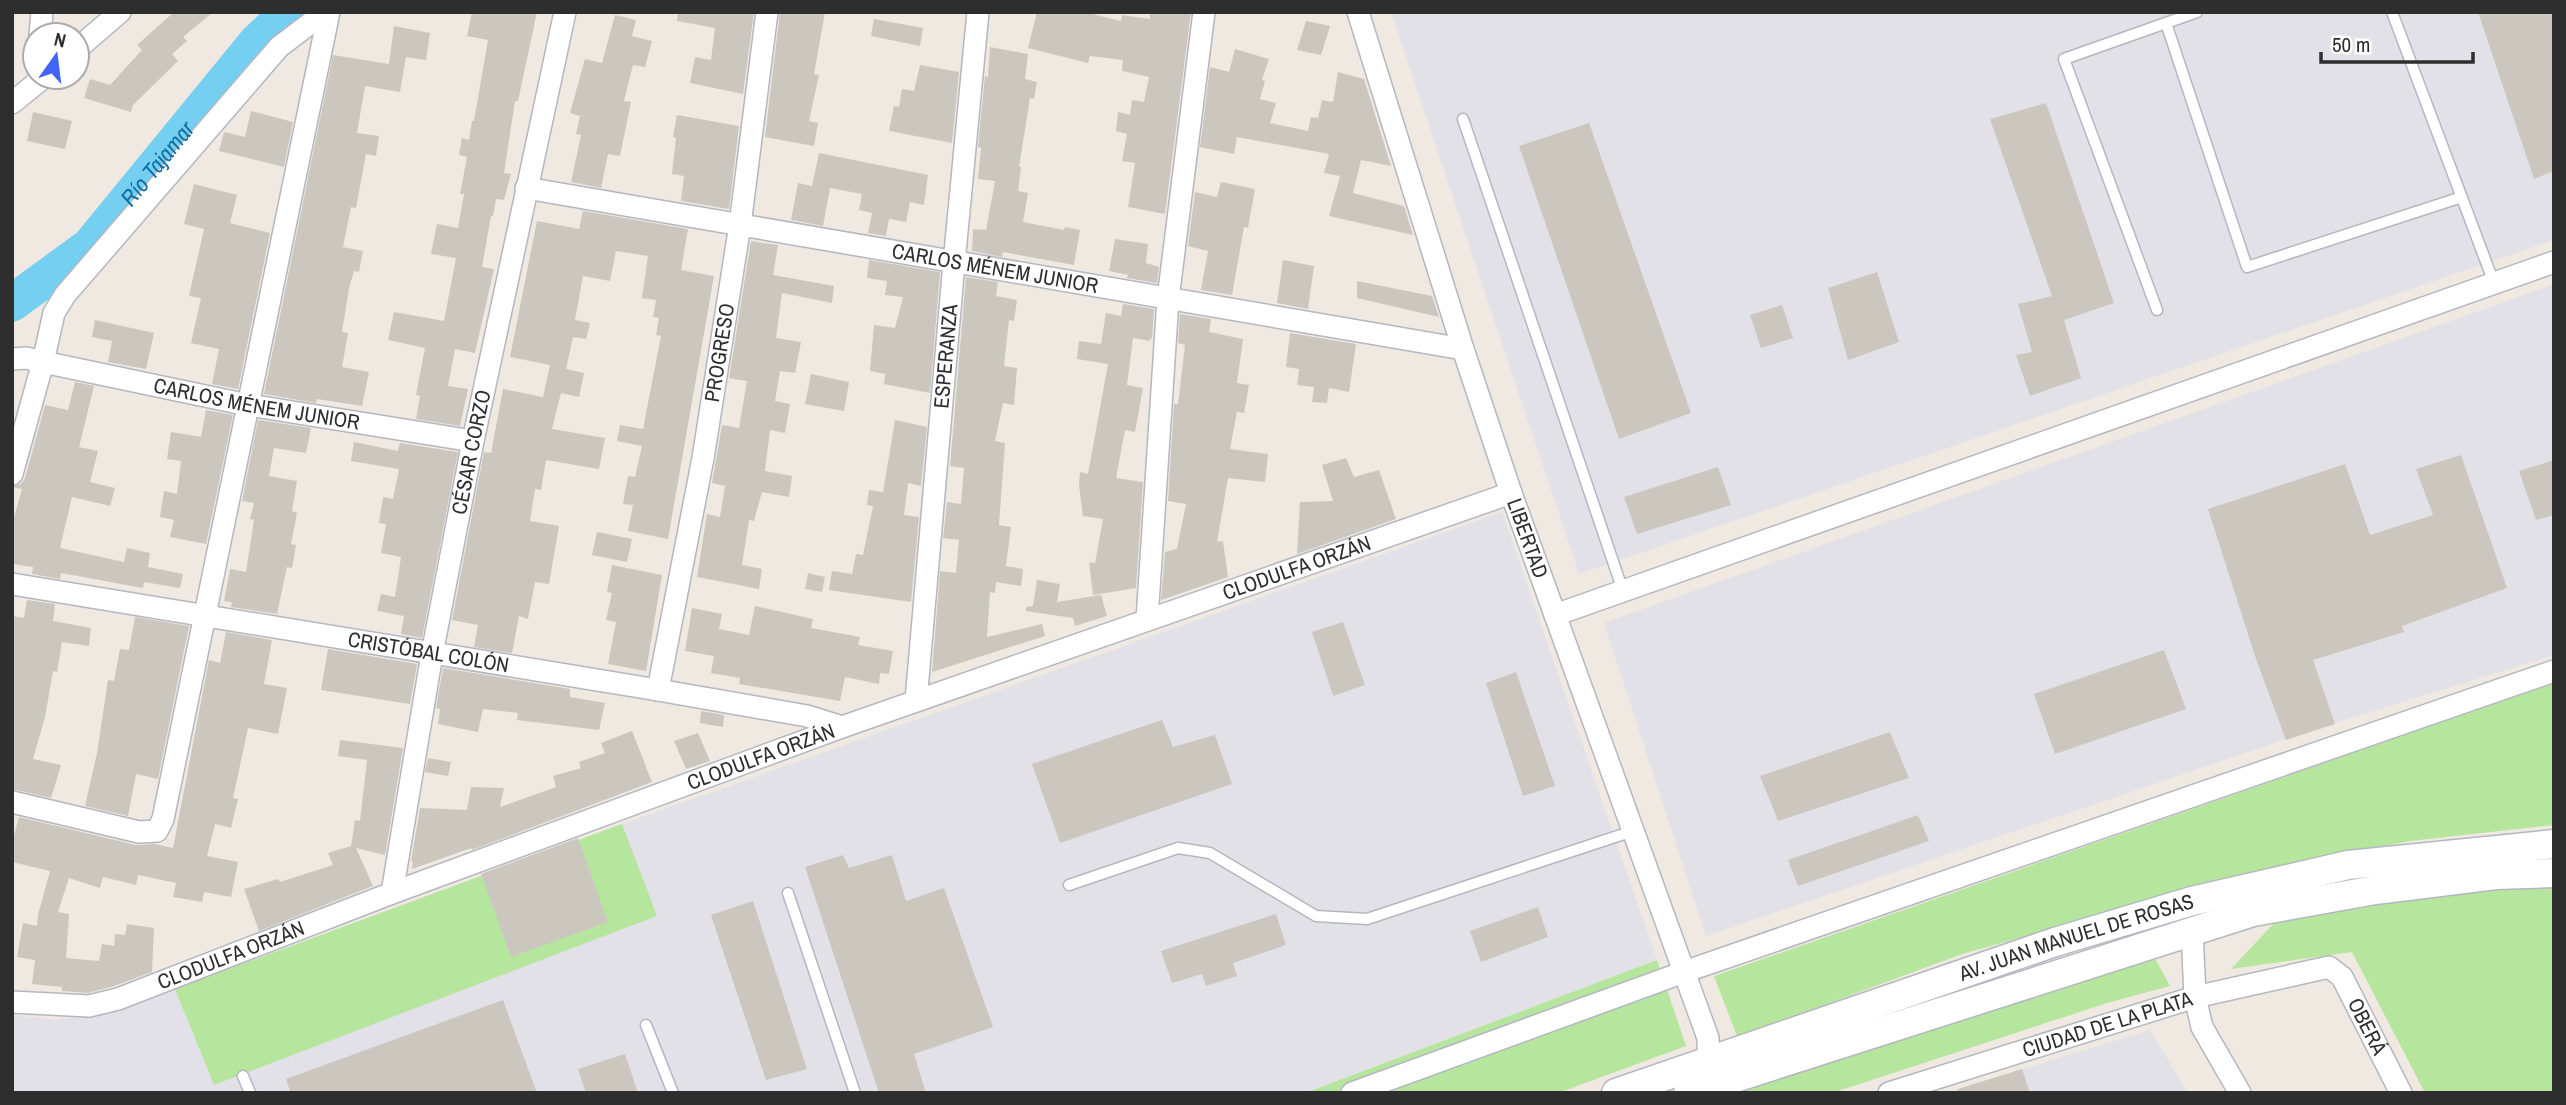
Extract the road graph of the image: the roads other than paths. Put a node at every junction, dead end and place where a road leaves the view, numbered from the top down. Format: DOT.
graph roads {
  1 [pos="120,12"];
  2 [pos="327,12"];
  3 [pos="565,12"];
  4 [pos="767,12"];
  5 [pos="978,12"];
  6 [pos="1204,12"];
  7 [pos="1358,12"];
  8 [pos="2197,12"];
  9 [pos="2392,12"];
  10 [pos="2166,23"];
  11 [pos="91,37"];
  12 [pos="1463,119"];
  13 [pos="526,188"];
  14 [pos="2462,197"];
  15 [pos="740,225"];
  16 [pos="954,262"];
  17 [pos="2554,262"];
  18 [pos="2494,283"];
  19 [pos="1168,299"];
  20 [pos="2157,310"];
  21 [pos="1463,349"];
  22 [pos="12,359"];
  23 [pos="43,362"];
  24 [pos="248,405"];
  25 [pos="473,441"];
  26 [pos="12,474"];
  27 [pos="1511,493"];
  28 [pos="12,584"];
  29 [pos="1623,591"];
  30 [pos="1555,615"];
  31 [pos="204,617"];
  32 [pos="1147,621"];
  33 [pos="432,654"];
  34 [pos="2554,671"];
  35 [pos="658,690"];
  36 [pos="916,701"];
  37 [pos="842,727"];
  38 [pos="12,802"];
  39 [pos="1633,831"];
  40 [pos="2554,844"];
  41 [pos="2554,873"];
  42 [pos="1069,885"];
  43 [pos="391,893"];
  44 [pos="788,893"];
  45 [pos="2192,931"];
  46 [pos="2329,967"];
  47 [pos="1684,972"];
  48 [pos="2195,997"];
  49 [pos="12,1002"];
  50 [pos="646,1025"];
  51 [pos="243,1076"];
  52 [pos="1703,1083"];
  53 [pos="250,1093"];
  54 [pos="673,1093"];
  55 [pos="855,1093"];
  56 [pos="1352,1093"];
  57 [pos="1616,1093"];
  58 [pos="1889,1093"];
  59 [pos="2240,1093"];
  60 [pos="2400,1093"];
  1 -- 11 [label="street"];
  2 -- 23 [label="street"];
  2 -- 24 [label="street"];
  3 -- 13 [label="street, CÉSAR CORZO"];
  4 -- 15 [label="street, PROGRESO"];
  5 -- 16 [label="street, ESPERANZA"];
  6 -- 19 [label="street"];
  7 -- 21 [label="street, LIBERTAD"];
  8 -- 10 [label="lane"];
  9 -- 14 [label="lane"];
  10 -- 14 [label="lane"];
  10 -- 20 [label="lane"];
  12 -- 29 [label="lane"];
  13 -- 15 [label="street, CARLOS MÉNEM JUNIOR"];
  13 -- 25 [label="street, CÉSAR CORZO"];
  14 -- 18 [label="lane"];
  15 -- 16 [label="street, CARLOS MÉNEM JUNIOR"];
  15 -- 35 [label="street, PROGRESO"];
  16 -- 19 [label="street, CARLOS MÉNEM JUNIOR"];
  16 -- 36 [label="street, ESPERANZA"];
  17 -- 18 [label="street"];
  18 -- 29 [label="street"];
  19 -- 21 [label="street, CARLOS MÉNEM JUNIOR"];
  19 -- 32 [label="street"];
  21 -- 27 [label="street, LIBERTAD"];
  22 -- 23 [label="street, CARLOS MÉNEM JUNIOR"];
  23 -- 24 [label="street, CARLOS MÉNEM JUNIOR"];
  23 -- 26 [label="street"];
  24 -- 25 [label="street, CARLOS MÉNEM JUNIOR"];
  24 -- 31 [label="street"];
  25 -- 33 [label="street, CÉSAR CORZO"];
  27 -- 30 [label="street, LIBERTAD"];
  27 -- 32 [label="street, CLODULFA ORZÁN"];
  28 -- 31 [label="street, CRISTÓBAL COLÓN"];
  29 -- 30 [label="street"];
  30 -- 39 [label="street, LIBERTAD"];
  31 -- 33 [label="street, CRISTÓBAL COLÓN"];
  31 -- 38 [label="street"];
  32 -- 36 [label="street, CLODULFA ORZÁN"];
  33 -- 35 [label="street, CRISTÓBAL COLÓN"];
  33 -- 43 [label="street, CÉSAR CORZO"];
  34 -- 47 [label="street"];
  35 -- 37 [label="street, CRISTÓBAL COLÓN"];
  36 -- 37 [label="street, CLODULFA ORZÁN"];
  37 -- 43 [label="street, CLODULFA ORZÁN"];
  39 -- 42 [label="lane"];
  39 -- 47 [label="street, LIBERTAD"];
  40 -- 52 [label="main road, AV. JUAN MANUEL DE ROSAS"];
  41 -- 45 [label="main road, AV. JUAN MANUEL DE ROSAS"];
  43 -- 49 [label="street, CLODULFA ORZÁN"];
  44 -- 55 [label="lane"];
  45 -- 48 [label="street"];
  45 -- 52 [label="main road, AV. JUAN MANUEL DE ROSAS"];
  46 -- 48 [label="street, CIUDAD DE LA PLATA"];
  46 -- 60 [label="street, OBERÁ"];
  47 -- 52 [label="street, LIBERTAD"];
  47 -- 56 [label="street"];
  48 -- 58 [label="street, CIUDAD DE LA PLATA"];
  48 -- 59 [label="street"];
  50 -- 54 [label="lane"];
  51 -- 53 [label="lane"];
  52 -- 57 [label="main road, AV. JUAN MANUEL DE ROSAS"];
}
